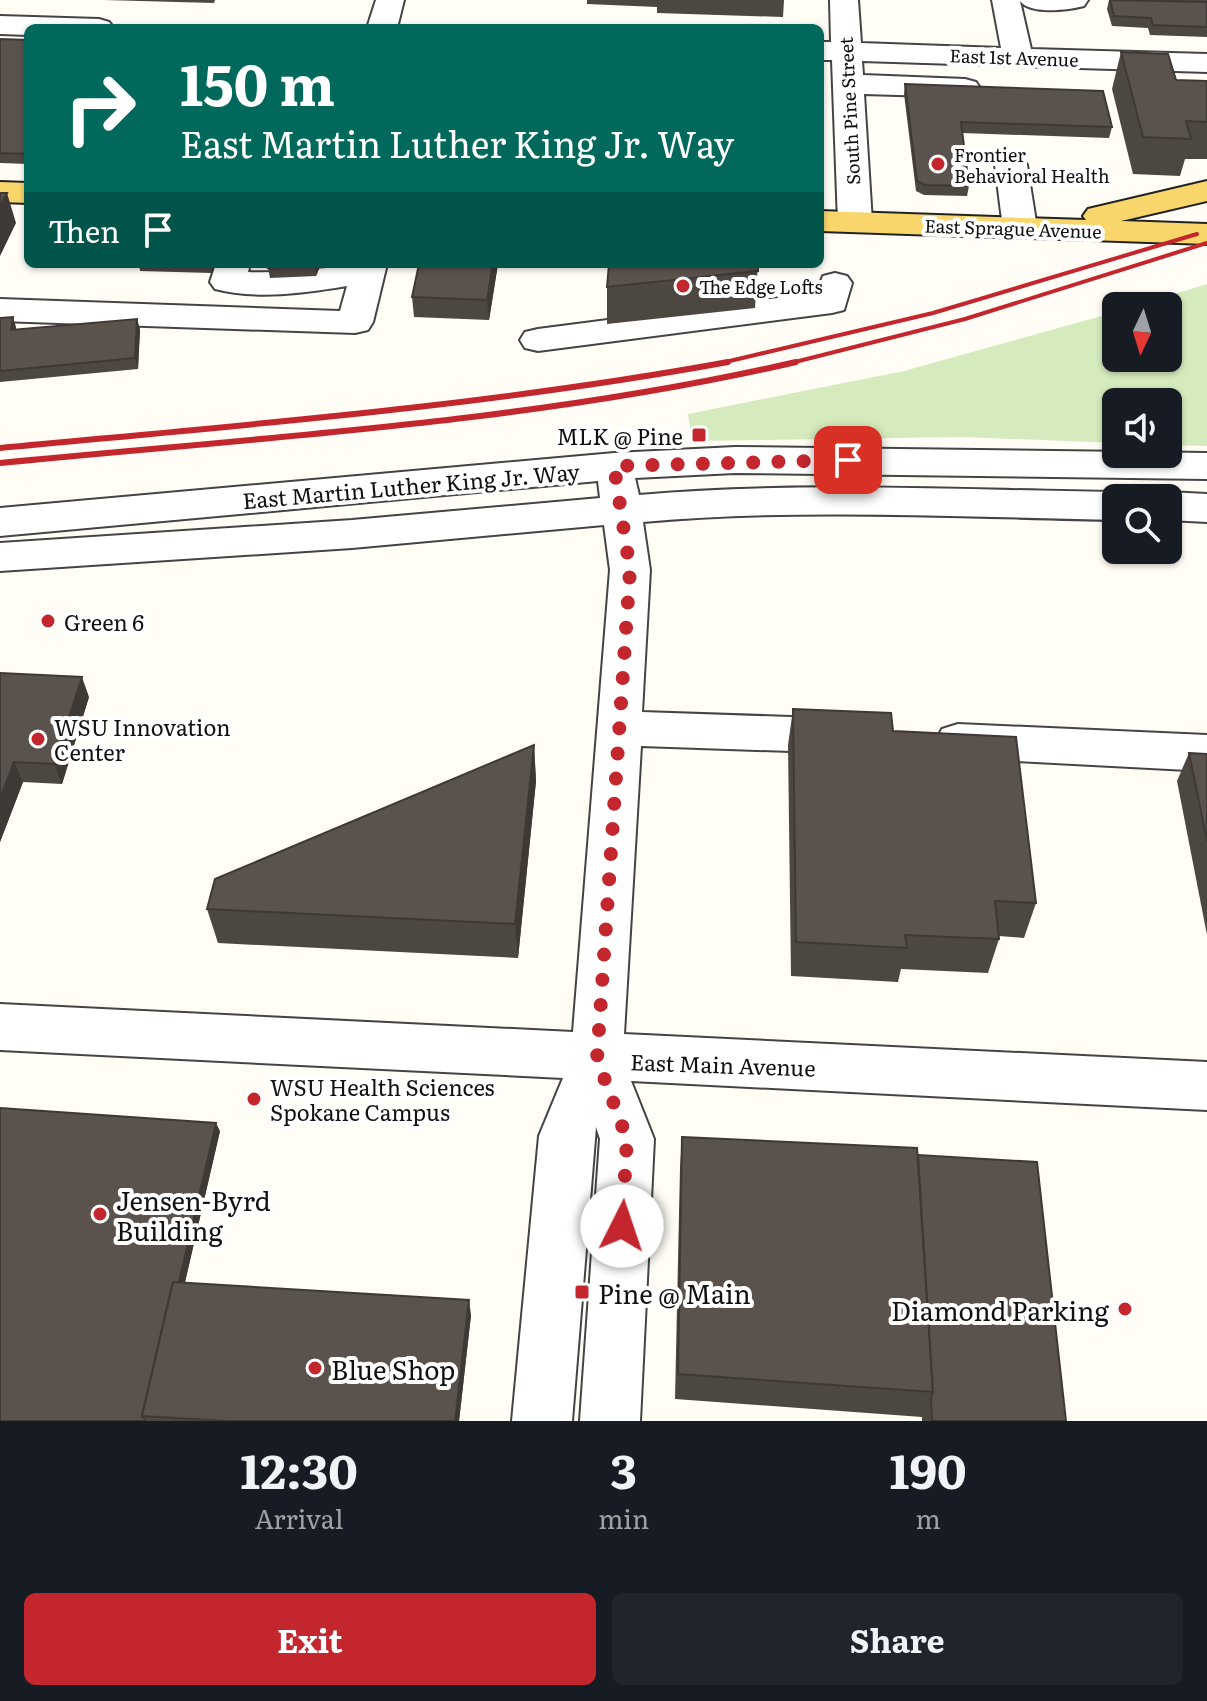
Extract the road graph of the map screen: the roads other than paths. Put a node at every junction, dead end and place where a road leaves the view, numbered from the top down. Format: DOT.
graph roads {
  1 [pos="390,0"];
  2 [pos="844,0"];
  3 [pos="1006,0"];
  4 [pos="1034,0"];
  5 [pos="1074,0"];
  6 [pos="383,24"];
  7 [pos="0,25"];
  8 [pos="24,26"];
  9 [pos="832,51"];
  10 [pos="1018,57"];
  11 [pos="1062,58"];
  12 [pos="1207,63"];
  13 [pos="847,84"];
  14 [pos="989,89"];
  15 [pos="1067,92"];
  16 [pos="1011,165"];
  17 [pos="1207,191"];
  18 [pos="0,192"];
  19 [pos="24,193"];
  20 [pos="824,221"];
  21 [pos="855,222"];
  22 [pos="1031,229"];
  23 [pos="1207,234"];
  24 [pos="232,268"];
  25 [pos="369,268"];
  26 [pos="835,283"];
  27 [pos="0,310"];
  28 [pos="538,340"];
  29 [pos="1207,466"];
  30 [pos="618,487"];
  31 [pos="1102,506"];
  32 [pos="1182,507"];
  33 [pos="1207,508"];
  34 [pos="0,522"];
  35 [pos="0,557"];
  36 [pos="619,728"];
  37 [pos="1207,753"];
  38 [pos="0,1027"];
  39 [pos="597,1059"];
  40 [pos="1207,1086"];
  41 [pos="542,1421"];
  42 [pos="610,1421"];
  1 -- 6 [label="street"];
  2 -- 9 [label="street, South Pine Street"];
  3 -- 10 [label="street"];
  4 -- 5 [label="street"];
  7 -- 8 [label="street"];
  9 -- 10 [label="street, East 1st Avenue"];
  9 -- 13 [label="street, South Pine Street"];
  10 -- 11 [label="street, East 1st Avenue"];
  11 -- 12 [label="street, East 1st Avenue"];
  11 -- 15 [label="street"];
  13 -- 14 [label="street"];
  13 -- 21 [label="street, South Pine Street"];
  16 -- 22 [label="street"];
  17 -- 22 [label="main road"];
  18 -- 19 [label="main road"];
  20 -- 21 [label="main road, East Sprague Avenue"];
  21 -- 22 [label="main road, East Sprague Avenue"];
  22 -- 23 [label="main road, East Sprague Avenue"];
  24 -- 25 [label="street"];
  25 -- 27 [label="street"];
  26 -- 28 [label="street"];
  29 -- 30 [label="street, East Martin Luther King Jr. Way"];
  30 -- 31 [label="street, East Martin Luther King Jr. Way"];
  30 -- 34 [label="street, East Martin Luther King Jr. Way"];
  30 -- 35 [label="street, East Martin Luther King Jr. Way"];
  30 -- 36 [label="street"];
  32 -- 33 [label="street"];
  36 -- 37 [label="street"];
  36 -- 39 [label="street"];
  38 -- 39 [label="street, East Main Avenue"];
  39 -- 40 [label="street, East Main Avenue"];
  39 -- 41 [label="street"];
  39 -- 42 [label="street"];
}
